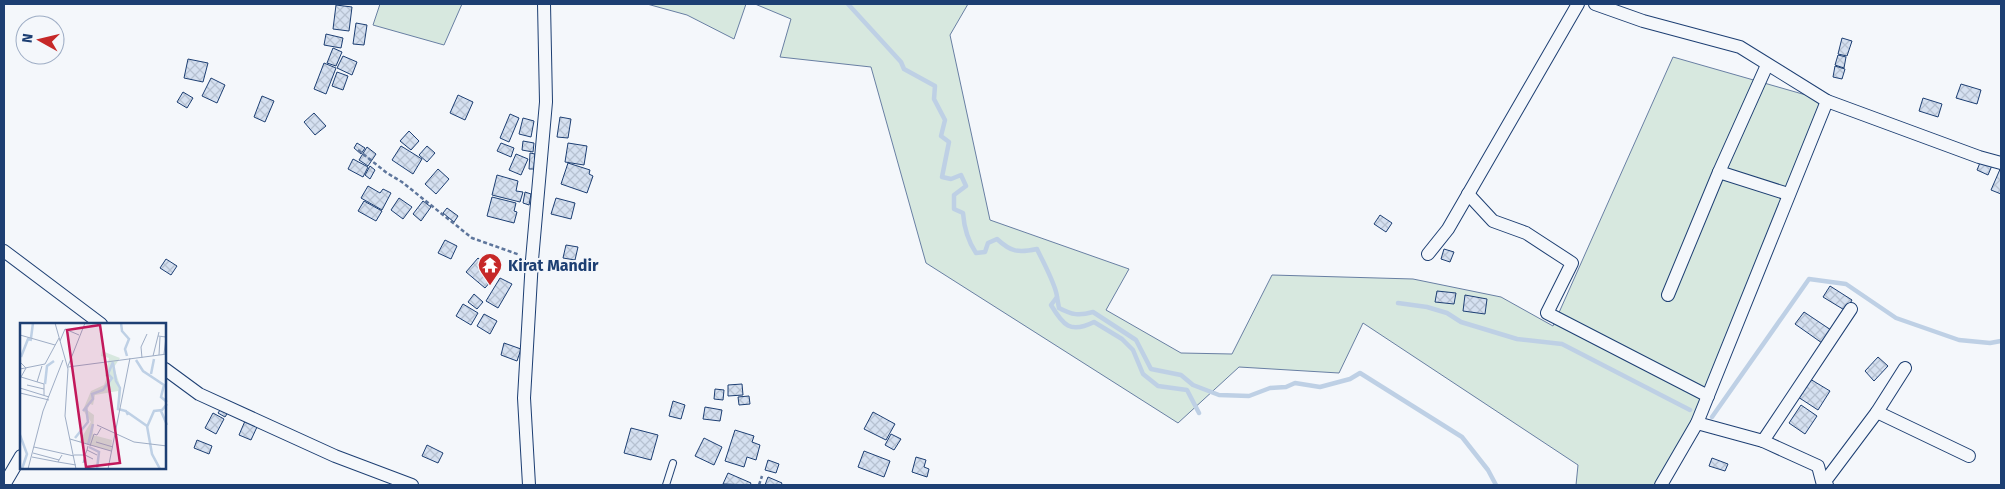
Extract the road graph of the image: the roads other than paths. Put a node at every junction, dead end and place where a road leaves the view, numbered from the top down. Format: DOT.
graph roads {
  1 [pos="544,4"];
  2 [pos="1578,4"];
  3 [pos="1595,4"];
  4 [pos="1767,65"];
  5 [pos="1827,100"];
  6 [pos="2001,163"];
  7 [pos="1719,172"];
  8 [pos="1468,194"];
  9 [pos="1788,194"];
  10 [pos="4,251"];
  11 [pos="1428,254"];
  12 [pos="1668,295"];
  13 [pos="1851,309"];
  14 [pos="99,323"];
  15 [pos="1905,368"];
  16 [pos="166,370"];
  17 [pos="1708,396"];
  18 [pos="1878,412"];
  19 [pos="1697,423"];
  20 [pos="1763,440"];
  21 [pos="1969,456"];
  22 [pos="20,458"];
  23 [pos="673,463"];
  24 [pos="4,485"];
  25 [pos="412,485"];
  26 [pos="529,485"];
  27 [pos="666,485"];
  28 [pos="1661,485"];
  29 [pos="1824,485"];
  1 -- 26 [label="street"];
  2 -- 8 [label="street"];
  3 -- 4 [label="street"];
  4 -- 5 [label="street"];
  4 -- 7 [label="street"];
  5 -- 6 [label="street"];
  5 -- 9 [label="street"];
  7 -- 9 [label="street"];
  7 -- 12 [label="street"];
  8 -- 11 [label="street"];
  8 -- 17 [label="street"];
  9 -- 17 [label="street"];
  10 -- 14 [label="street"];
  13 -- 20 [label="street"];
  15 -- 18 [label="street"];
  16 -- 25 [label="street"];
  17 -- 19 [label="street"];
  18 -- 21 [label="street"];
  18 -- 29 [label="street"];
  19 -- 20 [label="street"];
  19 -- 28 [label="street"];
  20 -- 29 [label="street"];
  22 -- 24 [label="street"];
  23 -- 27 [label="lane"];
}
